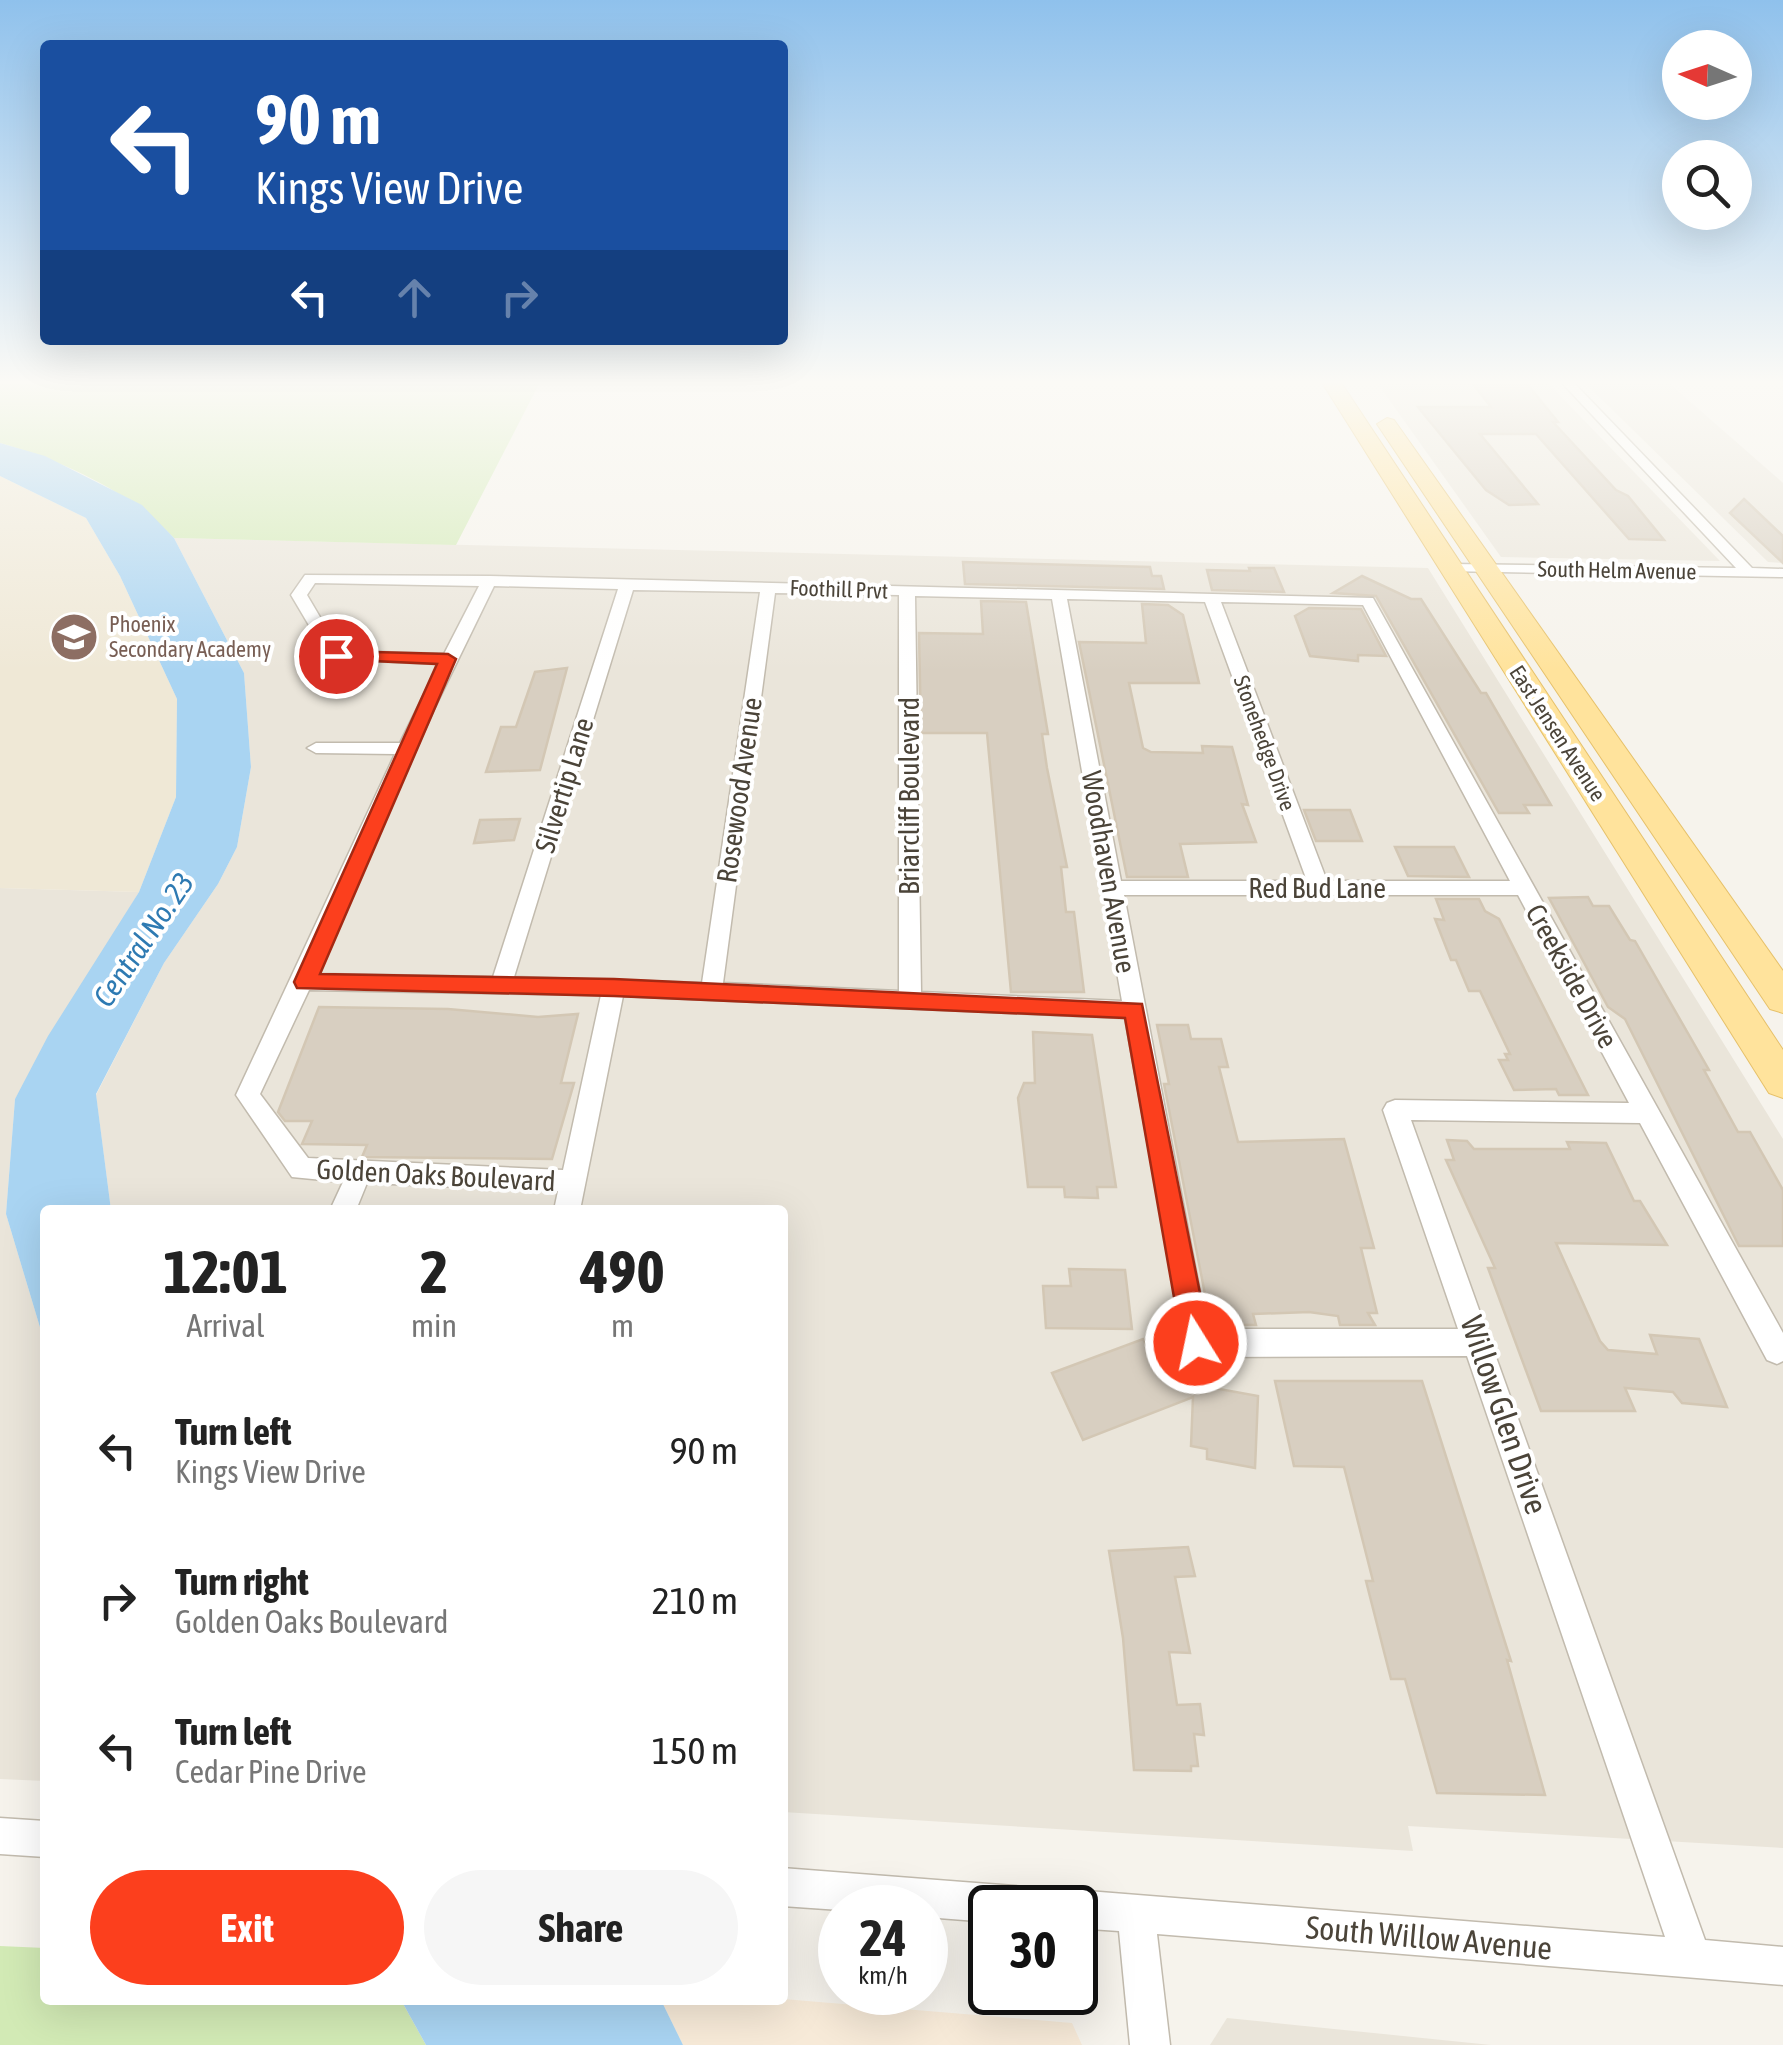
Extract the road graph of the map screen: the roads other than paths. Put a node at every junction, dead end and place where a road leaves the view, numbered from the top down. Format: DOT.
graph roads {
  1 [pos="1393,479"];
  2 [pos="1425,479"];
  3 [pos="1659,479"];
  4 [pos="1450,568"];
  5 [pos="1486,568"];
  6 [pos="1748,572"];
  7 [pos="1783,573"];
  8 [pos="490,580"];
  9 [pos="627,584"];
  10 [pos="768,588"];
  11 [pos="908,591"];
  12 [pos="1059,595"];
  13 [pos="1212,600"];
  14 [pos="1368,601"];
  15 [pos="448,659"];
  16 [pos="316,748"];
  17 [pos="407,749"];
  18 [pos="1319,887"];
  19 [pos="1112,888"];
  20 [pos="1523,888"];
  21 [pos="305,982"];
  22 [pos="501,985"];
  23 [pos="614,987"];
  24 [pos="711,993"];
  25 [pos="1783,998"];
  26 [pos="910,1001"];
  27 [pos="1134,1010"];
  28 [pos="1783,1082"];
  29 [pos="1649,1113"];
  30 [pos="360,1171"];
  31 [pos="572,1181"];
  32 [pos="345,1205"];
  33 [pos="568,1205"];
  34 [pos="1479,1342"];
  35 [pos="1777,1350"];
  36 [pos="0,1836"];
  37 [pos="40,1839"];
  38 [pos="788,1886"];
  39 [pos="968,1901"];
  40 [pos="1098,1911"];
  41 [pos="1136,1914"];
  42 [pos="1692,1960"];
  43 [pos="1783,1966"];
  44 [pos="1150,2045"];
  1 -- 4 [label="main road, East Jensen Avenue"];
  2 -- 5 [label="main road, East Jensen Avenue"];
  3 -- 6 [label="street"];
  4 -- 5 [label="street, South Helm Avenue"];
  4 -- 28 [label="main road, East Jensen Avenue"];
  5 -- 6 [label="street, South Helm Avenue"];
  5 -- 25 [label="main road, East Jensen Avenue"];
  6 -- 7 [label="street, South Helm Avenue"];
  8 -- 9 [label="street, Foothill Prvt"];
  8 -- 15 [label="street, Golden Oaks Boulevard"];
  8 -- 15 [label="street, Foothill Prvt"];
  9 -- 10 [label="street, Foothill Prvt"];
  9 -- 22 [label="street, Silvertip Lane"];
  10 -- 11 [label="street, Foothill Prvt"];
  10 -- 24 [label="street, Rosewood Avenue"];
  11 -- 12 [label="street, Foothill Prvt"];
  11 -- 26 [label="street, Briarcliff Boulevard"];
  12 -- 13 [label="street, Foothill Prvt"];
  12 -- 19 [label="street, Woodhaven Avenue"];
  13 -- 14 [label="street, Foothill Prvt"];
  13 -- 18 [label="street, Stonehedge Drive"];
  14 -- 20 [label="street, Creekside Drive"];
  15 -- 17 [label="street, Golden Oaks Boulevard"];
  16 -- 17 [label="street"];
  17 -- 21 [label="street, Golden Oaks Boulevard"];
  18 -- 19 [label="street, Red Bud Lane"];
  18 -- 20 [label="street, Red Bud Lane"];
  19 -- 27 [label="street, Woodhaven Avenue"];
  20 -- 29 [label="street, Creekside Drive"];
  21 -- 22 [label="street"];
  21 -- 30 [label="street, Golden Oaks Boulevard"];
  22 -- 23 [label="street"];
  23 -- 24 [label="street"];
  23 -- 31 [label="street"];
  24 -- 26 [label="street"];
  26 -- 27 [label="street"];
  27 -- 34 [label="street, Woodhaven Avenue"];
  29 -- 34 [label="street, Willow Glen Drive"];
  29 -- 35 [label="street, Creekside Drive"];
  30 -- 31 [label="street, Golden Oaks Boulevard"];
  30 -- 32 [label="street"];
  31 -- 33 [label="street"];
  34 -- 42 [label="street, Willow Glen Drive"];
  36 -- 37 [label="street"];
  38 -- 39 [label="street"];
  40 -- 41 [label="street, South Willow Avenue"];
  41 -- 42 [label="street, South Willow Avenue"];
  41 -- 44 [label="street"];
  42 -- 43 [label="street, South Willow Avenue"];
}
